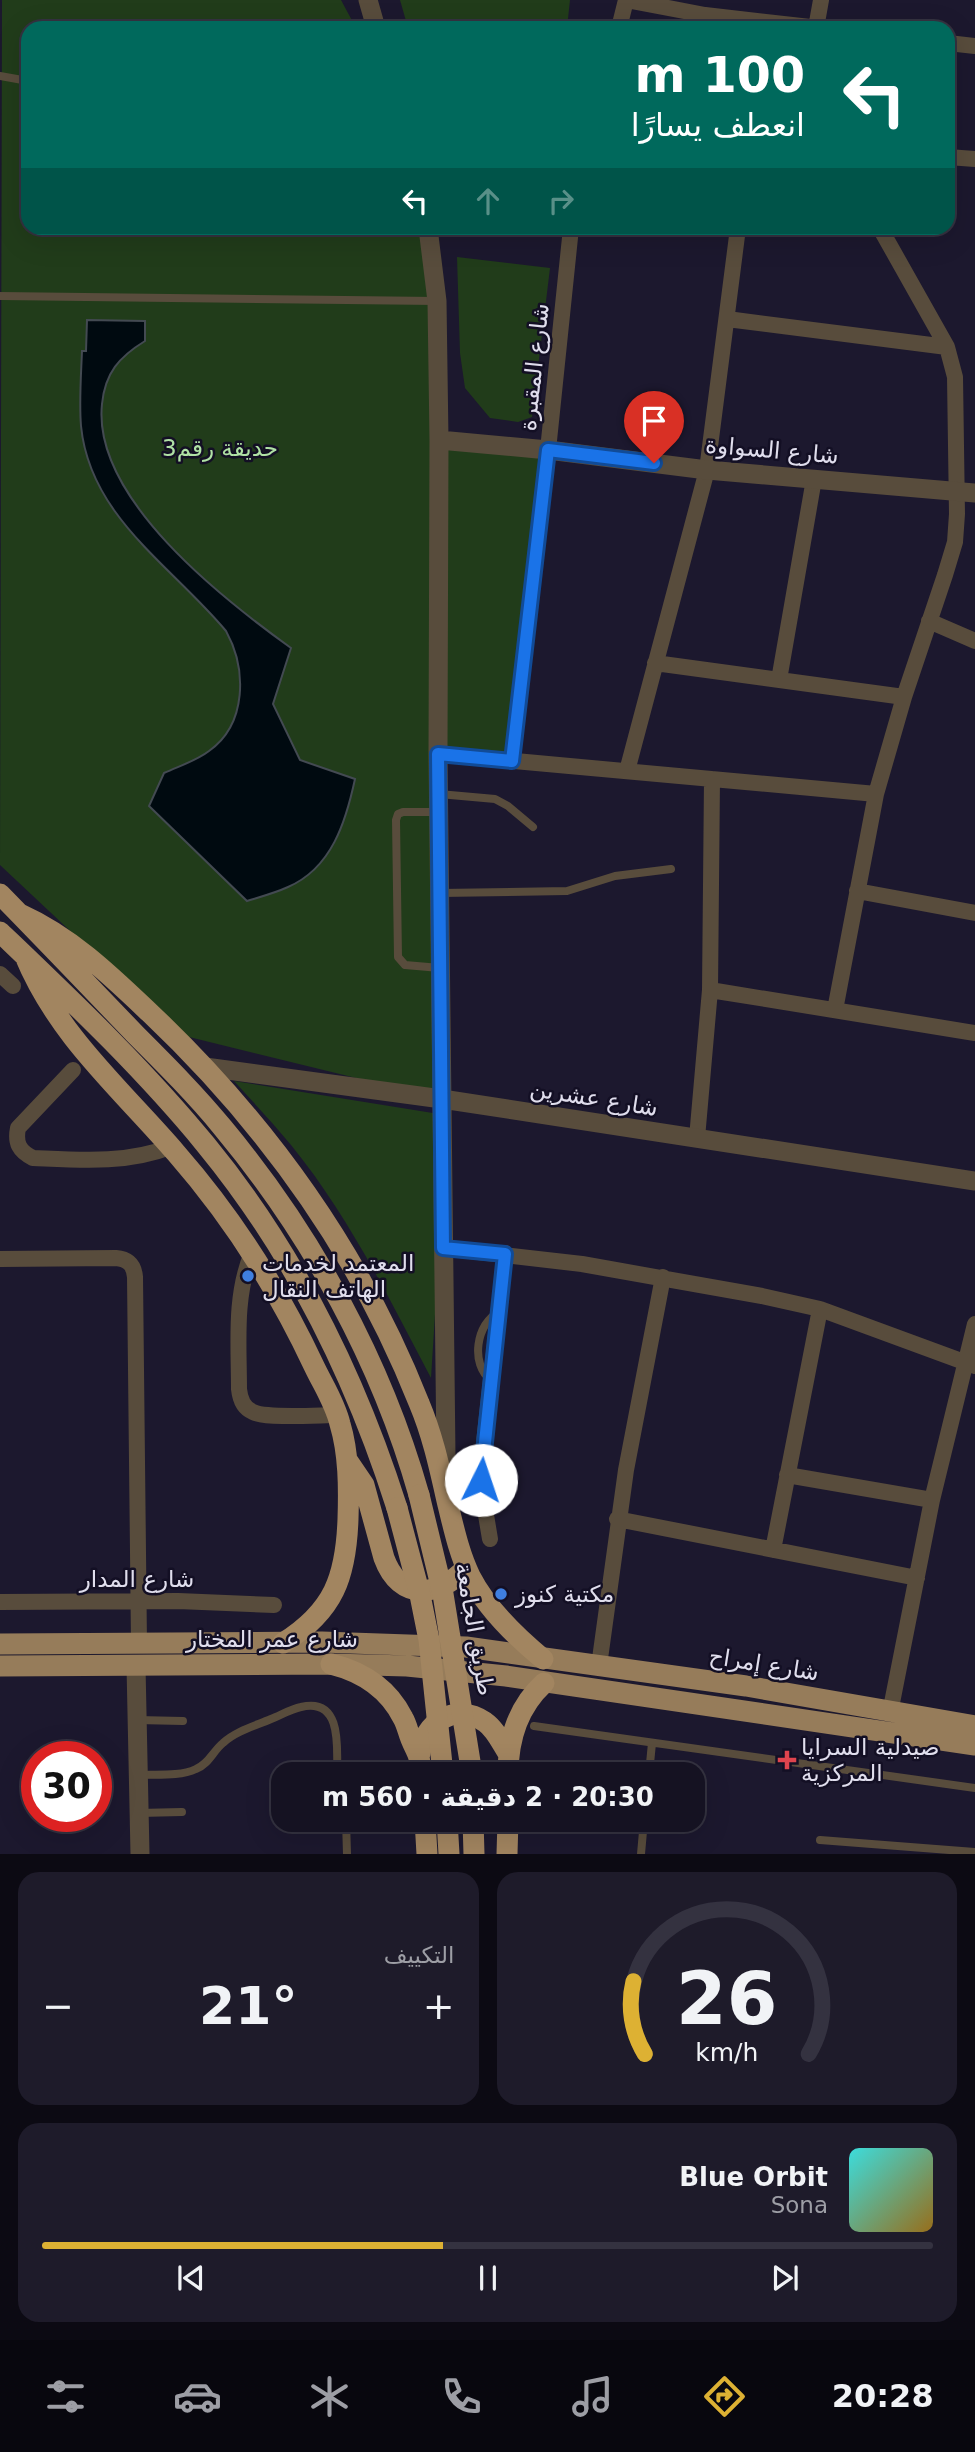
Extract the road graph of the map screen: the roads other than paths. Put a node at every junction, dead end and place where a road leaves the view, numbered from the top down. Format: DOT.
graph roads {
  1 [pos="368,0"];
  2 [pos="626,0"];
  3 [pos="821,0"];
  4 [pos="374,21"];
  5 [pos="621,21"];
  6 [pos="757,21"];
  7 [pos="819,21"];
  8 [pos="955,44"];
  9 [pos="975,46"];
  10 [pos="0,76"];
  11 [pos="21,80"];
  12 [pos="955,158"];
  13 [pos="975,159"];
  14 [pos="429,235"];
  15 [pos="570,235"];
  16 [pos="737,235"];
  17 [pos="884,235"];
  18 [pos="0,296"];
  19 [pos="437,301"];
  20 [pos="727,319"];
  21 [pos="947,347"];
  22 [pos="439,440"];
  23 [pos="548,450"];
  24 [pos="706,470"];
  25 [pos="814,479"];
  26 [pos="966,492"];
  27 [pos="929,621"];
  28 [pos="975,641"];
  29 [pos="656,663"];
  30 [pos="779,680"];
  31 [pos="904,697"];
  32 [pos="438,754"];
  33 [pos="512,761"];
  34 [pos="627,771"];
  35 [pos="712,779"];
  36 [pos="876,794"];
  37 [pos="439,803"];
  38 [pos="533,827"];
  39 [pos="671,869"];
  40 [pos="856,891"];
  41 [pos="440,893"];
  42 [pos="0,894"];
  43 [pos="975,913"];
  44 [pos="20,914"];
  45 [pos="0,932"];
  46 [pos="25,956"];
  47 [pos="440,968"];
  48 [pos="0,974"];
  49 [pos="13,986"];
  50 [pos="710,990"];
  51 [pos="835,1010"];
  52 [pos="975,1033"];
  53 [pos="205,1067"];
  54 [pos="73,1070"];
  55 [pos="442,1099"];
  56 [pos="697,1138"];
  57 [pos="170,1147"];
  58 [pos="975,1181"];
  59 [pos="443,1248"];
  60 [pos="252,1254"];
  61 [pos="505,1254"];
  62 [pos="0,1259"];
  63 [pos="663,1277"];
  64 [pos="820,1310"];
  65 [pos="975,1324"];
  66 [pos="970,1364"];
  67 [pos="338,1415"];
  68 [pos="347,1460"];
  69 [pos="441,1475"];
  70 [pos="788,1475"];
  71 [pos="932,1500"];
  72 [pos="617,1519"];
  73 [pos="490,1539"];
  74 [pos="773,1550"];
  75 [pos="467,1568"];
  76 [pos="917,1578"];
  77 [pos="139,1601"];
  78 [pos="0,1602"];
  79 [pos="274,1605"];
  80 [pos="283,1643"];
  81 [pos="0,1644"];
  82 [pos="139,1644"];
  83 [pos="543,1658"];
  84 [pos="331,1664"];
  85 [pos="0,1666"];
  86 [pos="136,1666"];
  87 [pos="599,1666"];
  88 [pos="544,1683"];
  89 [pos="890,1713"];
  90 [pos="137,1720"];
  91 [pos="183,1721"];
  92 [pos="534,1726"];
  93 [pos="975,1726"];
  94 [pos="652,1743"];
  95 [pos="975,1745"];
  96 [pos="508,1753"];
  97 [pos="337,1762"];
  98 [pos="420,1762"];
  99 [pos="421,1762"];
  100 [pos="442,1762"];
  101 [pos="470,1762"];
  102 [pos="508,1762"];
  103 [pos="650,1762"];
  104 [pos="136,1775"];
  105 [pos="975,1788"];
  106 [pos="139,1812"];
  107 [pos="182,1812"];
  108 [pos="346,1832"];
  109 [pos="426,1832"];
  110 [pos="448,1832"];
  111 [pos="473,1832"];
  112 [pos="508,1832"];
  113 [pos="643,1832"];
  114 [pos="820,1840"];
  115 [pos="975,1852"];
  116 [pos="139,1853"];
  117 [pos="347,1853"];
  118 [pos="427,1853"];
  119 [pos="449,1853"];
  120 [pos="474,1853"];
  121 [pos="507,1853"];
  122 [pos="641,1853"];
  1 -- 4 [label="street"];
  2 -- 5 [label="street"];
  2 -- 6 [label="street"];
  3 -- 7 [label="street"];
  8 -- 9 [label="street"];
  10 -- 11 [label="lane"];
  12 -- 13 [label="street"];
  14 -- 19 [label="street"];
  15 -- 23 [label="street, شارع المقبرة"];
  16 -- 20 [label="street"];
  17 -- 21 [label="street"];
  18 -- 19 [label="lane"];
  19 -- 22 [label="street"];
  20 -- 21 [label="street"];
  20 -- 24 [label="street"];
  21 -- 26 [label="street"];
  22 -- 23 [label="street, شارع السواوة"];
  22 -- 32 [label="street"];
  23 -- 24 [label="street, شارع السواوة"];
  23 -- 33 [label="street, شارع المقبرة"];
  24 -- 25 [label="street, شارع السواوة"];
  24 -- 29 [label="street"];
  25 -- 26 [label="street, شارع السواوة"];
  25 -- 30 [label="street"];
  26 -- 27 [label="street"];
  27 -- 28 [label="street"];
  27 -- 31 [label="street"];
  29 -- 30 [label="street"];
  29 -- 34 [label="street"];
  30 -- 31 [label="street"];
  31 -- 36 [label="street"];
  32 -- 33 [label="street"];
  32 -- 37 [label="street"];
  33 -- 34 [label="street"];
  34 -- 35 [label="street"];
  35 -- 36 [label="street"];
  35 -- 50 [label="street"];
  36 -- 40 [label="street"];
  37 -- 38 [label="lane"];
  37 -- 41 [label="street"];
  37 -- 47 [label="lane"];
  39 -- 41 [label="lane"];
  40 -- 43 [label="street"];
  40 -- 51 [label="street"];
  41 -- 47 [label="street"];
  42 -- 44 [label="highway, طريق الجامعة"];
  44 -- 53 [label="highway"];
  44 -- 101 [label="highway, طريق الجامعة, bridge"];
  45 -- 46 [label="highway"];
  46 -- 57 [label="highway"];
  46 -- 100 [label="highway, bridge"];
  47 -- 55 [label="street"];
  48 -- 49 [label="street"];
  50 -- 51 [label="street"];
  50 -- 56 [label="street"];
  51 -- 52 [label="street"];
  53 -- 55 [label="street, شارع عشرين"];
  53 -- 69 [label="highway"];
  54 -- 57 [label="street"];
  55 -- 56 [label="street, شارع عشرين"];
  55 -- 59 [label="street"];
  56 -- 58 [label="street, شارع عشرين"];
  57 -- 60 [label="highway"];
  59 -- 61 [label="street"];
  59 -- 69 [label="street"];
  60 -- 67 [label="highway"];
  60 -- 67 [label="street"];
  61 -- 63 [label="street"];
  61 -- 73 [label="street"];
  62 -- 77 [label="street"];
  63 -- 64 [label="street"];
  63 -- 72 [label="street"];
  64 -- 66 [label="street"];
  64 -- 70 [label="street"];
  65 -- 66 [label="street"];
  66 -- 71 [label="street"];
  67 -- 68 [label="highway"];
  68 -- 75 [label="highway"];
  68 -- 80 [label="highway"];
  69 -- 75 [label="highway"];
  70 -- 71 [label="street"];
  70 -- 74 [label="street"];
  71 -- 76 [label="street"];
  72 -- 74 [label="street"];
  72 -- 87 [label="street"];
  74 -- 76 [label="street"];
  75 -- 83 [label="highway"];
  76 -- 89 [label="street"];
  77 -- 78 [label="street, شارع المدار"];
  77 -- 79 [label="street, شارع المدار"];
  77 -- 82 [label="street"];
  80 -- 82 [label="main road, شارع عمر المختار"];
  80 -- 83 [label="main road, شارع عمر المختار"];
  81 -- 82 [label="main road, شارع عمر المختار"];
  83 -- 87 [label="main road, شارع إمراح"];
  84 -- 86 [label="main road, شارع عمر المختار"];
  84 -- 88 [label="main road, شارع عمر المختار"];
  84 -- 98 [label="highway"];
  85 -- 86 [label="main road, شارع عمر المختار"];
  86 -- 90 [label="street"];
  87 -- 89 [label="main road, شارع إمراح"];
  88 -- 95 [label="main road"];
  88 -- 96 [label="highway"];
  89 -- 93 [label="main road, شارع إمراح"];
  90 -- 91 [label="lane"];
  90 -- 104 [label="street"];
  92 -- 94 [label="lane"];
  94 -- 103 [label="lane"];
  94 -- 105 [label="lane"];
  96 -- 99 [label="highway"];
  96 -- 102 [label="highway"];
  97 -- 104 [label="lane"];
  104 -- 106 [label="street"];
  106 -- 107 [label="lane"];
  106 -- 116 [label="street"];
  108 -- 117 [label="lane"];
  109 -- 118 [label="highway"];
  110 -- 119 [label="highway"];
  111 -- 120 [label="highway"];
  112 -- 121 [label="highway"];
  113 -- 122 [label="lane"];
  114 -- 115 [label="lane"];
}
